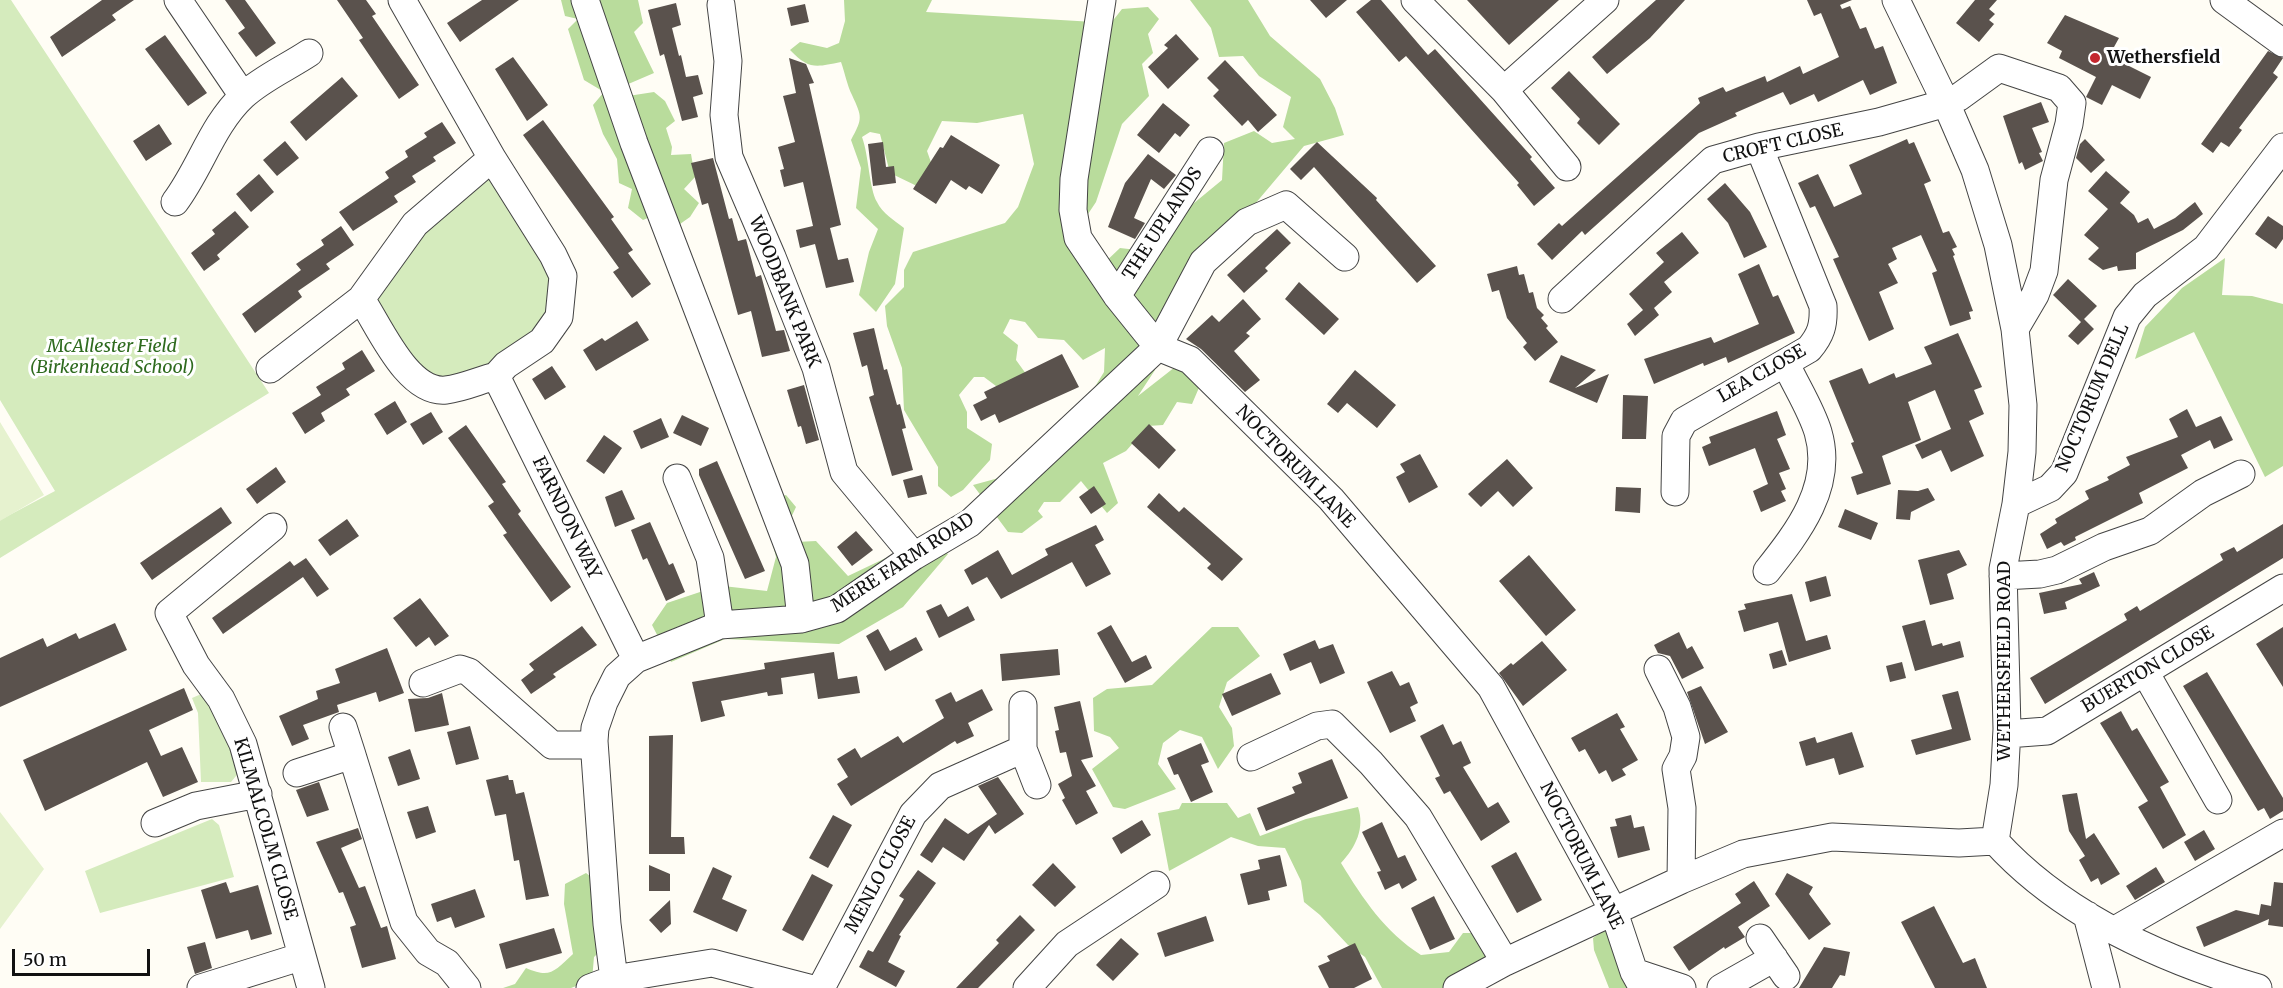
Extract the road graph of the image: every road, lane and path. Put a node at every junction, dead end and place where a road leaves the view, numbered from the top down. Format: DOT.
graph roads {
  1 [pos="178,0"];
  2 [pos="585,0"];
  3 [pos="1102,0"];
  4 [pos="1415,0"];
  5 [pos="1605,0"];
  6 [pos="2224,0"];
  7 [pos="412,3"];
  8 [pos="1904,3"];
  9 [pos="719,5"];
  10 [pos="2283,43"];
  11 [pos="309,53"];
  12 [pos="1504,90"];
  13 [pos="243,96"];
  14 [pos="1946,103"];
  15 [pos="1759,147"];
  16 [pos="2283,147"];
  17 [pos="1210,151"];
  18 [pos="492,158"];
  19 [pos="1567,167"];
  20 [pos="175,202"];
  21 [pos="1345,257"];
  22 [pos="1117,296"];
  23 [pos="361,299"];
  24 [pos="1562,299"];
  25 [pos="2015,329"];
  26 [pos="1158,347"];
  27 [pos="1786,364"];
  28 [pos="270,369"];
  29 [pos="496,376"];
  30 [pos="2241,474"];
  31 [pos="677,478"];
  32 [pos="1675,492"];
  33 [pos="2016,504"];
  34 [pos="273,527"];
  35 [pos="914,556"];
  36 [pos="1767,571"];
  37 [pos="2003,576"];
  38 [pos="2283,588"];
  39 [pos="801,619"];
  40 [pos="720,625"];
  41 [pos="636,659"];
  42 [pos="1658,669"];
  43 [pos="2145,672"];
  44 [pos="423,683"];
  45 [pos="1023,705"];
  46 [pos="343,727"];
  47 [pos="2007,734"];
  48 [pos="594,746"];
  49 [pos="1023,749"];
  50 [pos="352,755"];
  51 [pos="1251,757"];
  52 [pos="297,773"];
  53 [pos="1037,785"];
  54 [pos="258,794"];
  55 [pos="2218,800"];
  56 [pos="154,823"];
  57 [pos="2283,833"];
  58 [pos="1995,841"];
  59 [pos="1681,880"];
  60 [pos="1156,885"];
  61 [pos="1614,912"];
  62 [pos="2088,915"];
  63 [pos="2115,930"];
  64 [pos="300,957"];
  65 [pos="1774,957"];
  66 [pos="1505,963"];
  67 [pos="1638,980"];
  68 [pos="602,984"];
  69 [pos="201,988"];
  70 [pos="311,988"];
  71 [pos="467,988"];
  72 [pos="809,988"];
  73 [pos="821,988"];
  74 [pos="1027,988"];
  75 [pos="1457,988"];
  76 [pos="1682,988"];
  77 [pos="1721,988"];
  78 [pos="2106,988"];
  79 [pos="2258,988"];
  1 -- 13 [label="street"];
  2 -- 39 [label="street"];
  3 -- 22 [label="street, NOCTORUM LANE"];
  4 -- 12 [label="street"];
  5 -- 12 [label="street"];
  6 -- 10 [label="street"];
  7 -- 18 [label="street"];
  8 -- 14 [label="street, WETHERSFIELD ROAD"];
  9 -- 35 [label="street, WOODBANK PARK"];
  11 -- 13 [label="street"];
  12 -- 19 [label="street"];
  13 -- 20 [label="street"];
  14 -- 15 [label="street, CROFT CLOSE"];
  14 -- 25 [label="street, WETHERSFIELD ROAD"];
  14 -- 25 [label="street, CROFT CLOSE"];
  15 -- 24 [label="street, CROFT CLOSE"];
  15 -- 27 [label="street, LEA CLOSE"];
  16 -- 33 [label="street, NOCTORUM DELL"];
  17 -- 22 [label="street, THE UPLANDS"];
  18 -- 23 [label="street"];
  18 -- 29 [label="street"];
  21 -- 26 [label="street, MERE FARM ROAD"];
  22 -- 26 [label="street, NOCTORUM LANE"];
  23 -- 28 [label="street"];
  23 -- 29 [label="street"];
  25 -- 33 [label="street, WETHERSFIELD ROAD"];
  26 -- 35 [label="street, MERE FARM ROAD"];
  26 -- 61 [label="street, NOCTORUM LANE"];
  27 -- 32 [label="street, LEA CLOSE"];
  27 -- 36 [label="street"];
  29 -- 41 [label="street, FARNDON WAY"];
  30 -- 37 [label="street"];
  31 -- 40 [label="street"];
  33 -- 37 [label="street, WETHERSFIELD ROAD"];
  34 -- 54 [label="street, KILMALCOLM CLOSE"];
  35 -- 39 [label="street, MERE FARM ROAD"];
  37 -- 47 [label="street, WETHERSFIELD ROAD"];
  38 -- 43 [label="street, BUERTON CLOSE"];
  39 -- 40 [label="street, MERE FARM ROAD"];
  40 -- 41 [label="street, MERE FARM ROAD"];
  41 -- 48 [label="street, MERE FARM ROAD"];
  42 -- 59 [label="street"];
  43 -- 47 [label="street, BUERTON CLOSE"];
  43 -- 55 [label="street"];
  44 -- 48 [label="street"];
  45 -- 49 [label="street"];
  46 -- 50 [label="street"];
  47 -- 58 [label="street, WETHERSFIELD ROAD"];
  48 -- 68 [label="street, MERE FARM ROAD"];
  49 -- 53 [label="street"];
  49 -- 73 [label="street, MENLO CLOSE"];
  50 -- 52 [label="street"];
  50 -- 71 [label="street"];
  51 -- 66 [label="street"];
  54 -- 56 [label="street"];
  54 -- 64 [label="street, KILMALCOLM CLOSE"];
  57 -- 63 [label="street"];
  58 -- 59 [label="street"];
  58 -- 62 [label="street"];
  59 -- 61 [label="street"];
  60 -- 74 [label="street"];
  61 -- 66 [label="street"];
  61 -- 67 [label="street, NOCTORUM LANE"];
  62 -- 63 [label="street"];
  62 -- 78 [label="street"];
  63 -- 79 [label="street"];
  64 -- 69 [label="street"];
  64 -- 70 [label="street, KILMALCOLM CLOSE"];
  65 -- 77 [label="street"];
  66 -- 75 [label="street"];
  67 -- 76 [label="street"];
  68 -- 72 [label="street"];
}
